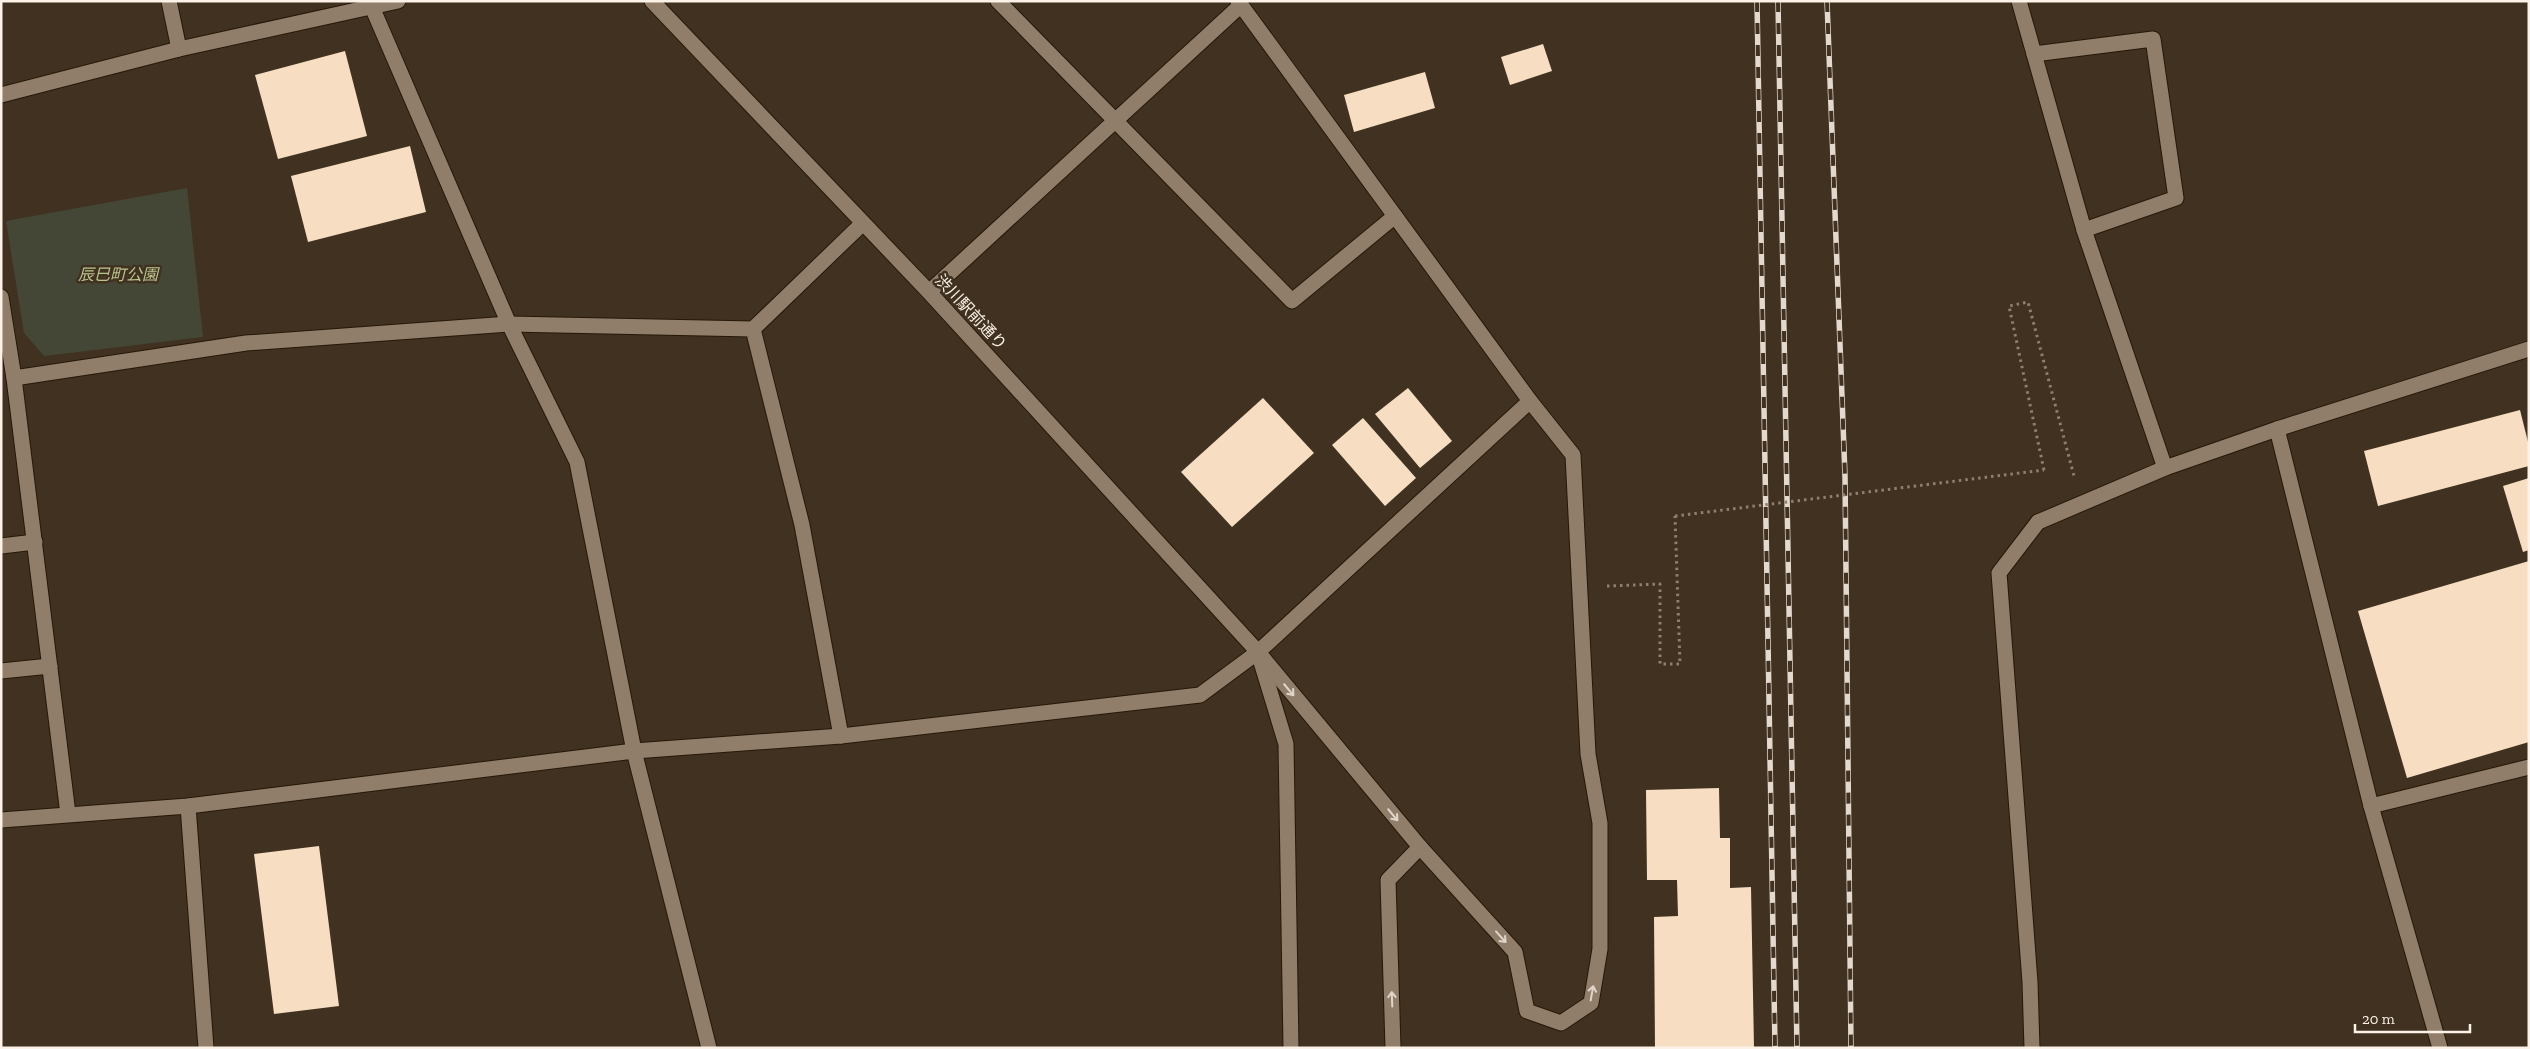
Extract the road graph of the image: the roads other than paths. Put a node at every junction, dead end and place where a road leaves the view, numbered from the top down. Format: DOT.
graph roads {
  1 [pos="169,1"];
  2 [pos="398,1"];
  3 [pos="652,1"];
  4 [pos="998,1"];
  5 [pos="2019,1"];
  6 [pos="1240,3"];
  7 [pos="372,7"];
  8 [pos="180,49"];
  9 [pos="2034,54"];
  10 [pos="1,95"];
  11 [pos="1116,121"];
  12 [pos="1395,216"];
  13 [pos="863,224"];
  14 [pos="2084,230"];
  15 [pos="929,292"];
  16 [pos="1,298"];
  17 [pos="509,324"];
  18 [pos="753,330"];
  19 [pos="2529,350"];
  20 [pos="14,378"];
  21 [pos="1530,401"];
  22 [pos="2277,429"];
  23 [pos="2165,468"];
  24 [pos="35,542"];
  25 [pos="1,546"];
  26 [pos="1258,652"];
  27 [pos="50,666"];
  28 [pos="1,671"];
  29 [pos="841,736"];
  30 [pos="634,751"];
  31 [pos="2529,767"];
  32 [pos="188,806"];
  33 [pos="2371,806"];
  34 [pos="68,814"];
  35 [pos="1,820"];
  36 [pos="1420,847"];
  37 [pos="206,1048"];
  38 [pos="709,1048"];
  39 [pos="1291,1048"];
  40 [pos="1393,1048"];
  41 [pos="2032,1048"];
  42 [pos="2440,1048"];
  1 -- 8 [label="street"];
  2 -- 7 [label="street"];
  3 -- 13 [label="street, 渋川駅前通り"];
  4 -- 11 [label="street"];
  5 -- 9 [label="street"];
  6 -- 11 [label="street"];
  6 -- 12 [label="street"];
  7 -- 8 [label="street"];
  7 -- 17 [label="street"];
  8 -- 10 [label="street"];
  9 -- 14 [label="street"];
  9 -- 14 [label="street"];
  11 -- 12 [label="street"];
  11 -- 15 [label="street"];
  12 -- 21 [label="street"];
  13 -- 15 [label="street, 渋川駅前通り"];
  13 -- 18 [label="street"];
  14 -- 23 [label="street"];
  15 -- 26 [label="street, 渋川駅前通り"];
  16 -- 20 [label="street"];
  17 -- 18 [label="street"];
  17 -- 20 [label="street"];
  17 -- 30 [label="street"];
  18 -- 29 [label="street"];
  19 -- 22 [label="street"];
  20 -- 24 [label="street"];
  21 -- 26 [label="street"];
  36 -- 21 [label="street, 渋川駅前通り, one-way"];
  22 -- 23 [label="street"];
  22 -- 33 [label="street"];
  23 -- 41 [label="street"];
  24 -- 25 [label="street"];
  24 -- 27 [label="street"];
  26 -- 29 [label="street"];
  26 -- 36 [label="street, 渋川駅前通り, one-way"];
  26 -- 39 [label="street"];
  27 -- 28 [label="street"];
  27 -- 34 [label="street"];
  29 -- 30 [label="street"];
  30 -- 32 [label="street"];
  30 -- 38 [label="street"];
  31 -- 33 [label="street"];
  32 -- 34 [label="street"];
  32 -- 37 [label="street"];
  33 -- 42 [label="street"];
  34 -- 35 [label="street"];
  40 -- 36 [label="street, one-way"];
}
